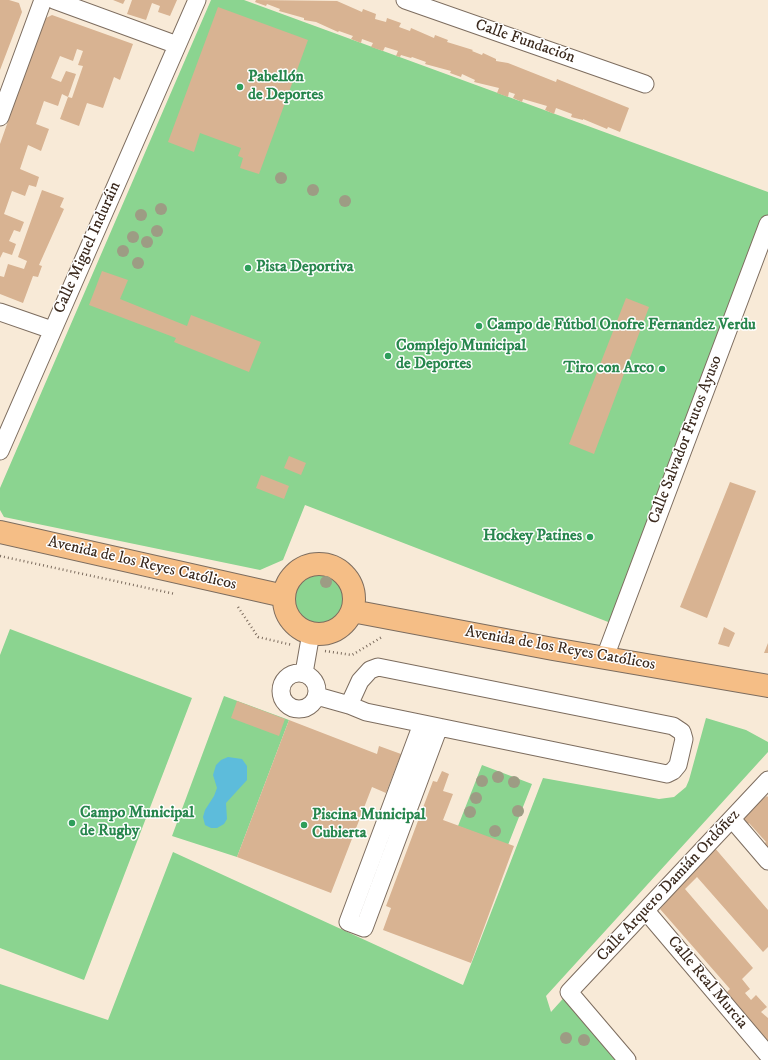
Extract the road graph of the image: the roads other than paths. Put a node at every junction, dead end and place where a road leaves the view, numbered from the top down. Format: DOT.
graph roads {
  1 [pos="42,0"];
  2 [pos="54,0"];
  3 [pos="197,0"];
  4 [pos="405,0"];
  5 [pos="177,45"];
  6 [pos="645,84"];
  7 [pos="0,117"];
  8 [pos="768,224"];
  9 [pos="0,312"];
  10 [pos="52,330"];
  11 [pos="0,451"];
  12 [pos="0,532"];
  13 [pos="284,596"];
  14 [pos="352,611"];
  15 [pos="311,633"];
  16 [pos="605,658"];
  17 [pos="304,673"];
  18 [pos="768,686"];
  19 [pos="317,696"];
  20 [pos="349,705"];
  21 [pos="422,724"];
  22 [pos="439,727"];
  23 [pos="768,780"];
  24 [pos="732,818"];
  25 [pos="768,861"];
  26 [pos="646,911"];
  27 [pos="768,1055"];
  28 [pos="627,1060"];
  1 -- 7 [label="street"];
  2 -- 5 [label="street"];
  3 -- 5 [label="street, Calle Miguel Induráin"];
  4 -- 6 [label="street, Calle Fundación"];
  5 -- 10 [label="street, Calle Miguel Induráin"];
  8 -- 16 [label="street, Calle Salvador Frutos Ayuso"];
  9 -- 10 [label="street"];
  10 -- 11 [label="street, Calle Miguel Induráin"];
  12 -- 13 [label="main road, Avenida de los Reyes Católicos"];
  13 -- 14 [label="main road"];
  13 -- 15 [label="main road"];
  14 -- 15 [label="main road"];
  14 -- 16 [label="main road, Avenida de los Reyes Católicos"];
  15 -- 17 [label="street"];
  16 -- 18 [label="main road, Avenida de los Reyes Católicos"];
  17 -- 19 [label="street"];
  17 -- 19 [label="street"];
  19 -- 20 [label="street"];
  20 -- 21 [label="street"];
  20 -- 22 [label="street"];
  21 -- 22 [label="street"];
  21 -- 22 [label="street"];
  23 -- 24 [label="street, Calle Arquero Damián Ordóñez"];
  24 -- 25 [label="street"];
  24 -- 26 [label="street, Calle Arquero Damián Ordóñez"];
  26 -- 27 [label="street, Calle Real Murcia"];
  26 -- 28 [label="street, Calle Arquero Damián Ordóñez"];
}
